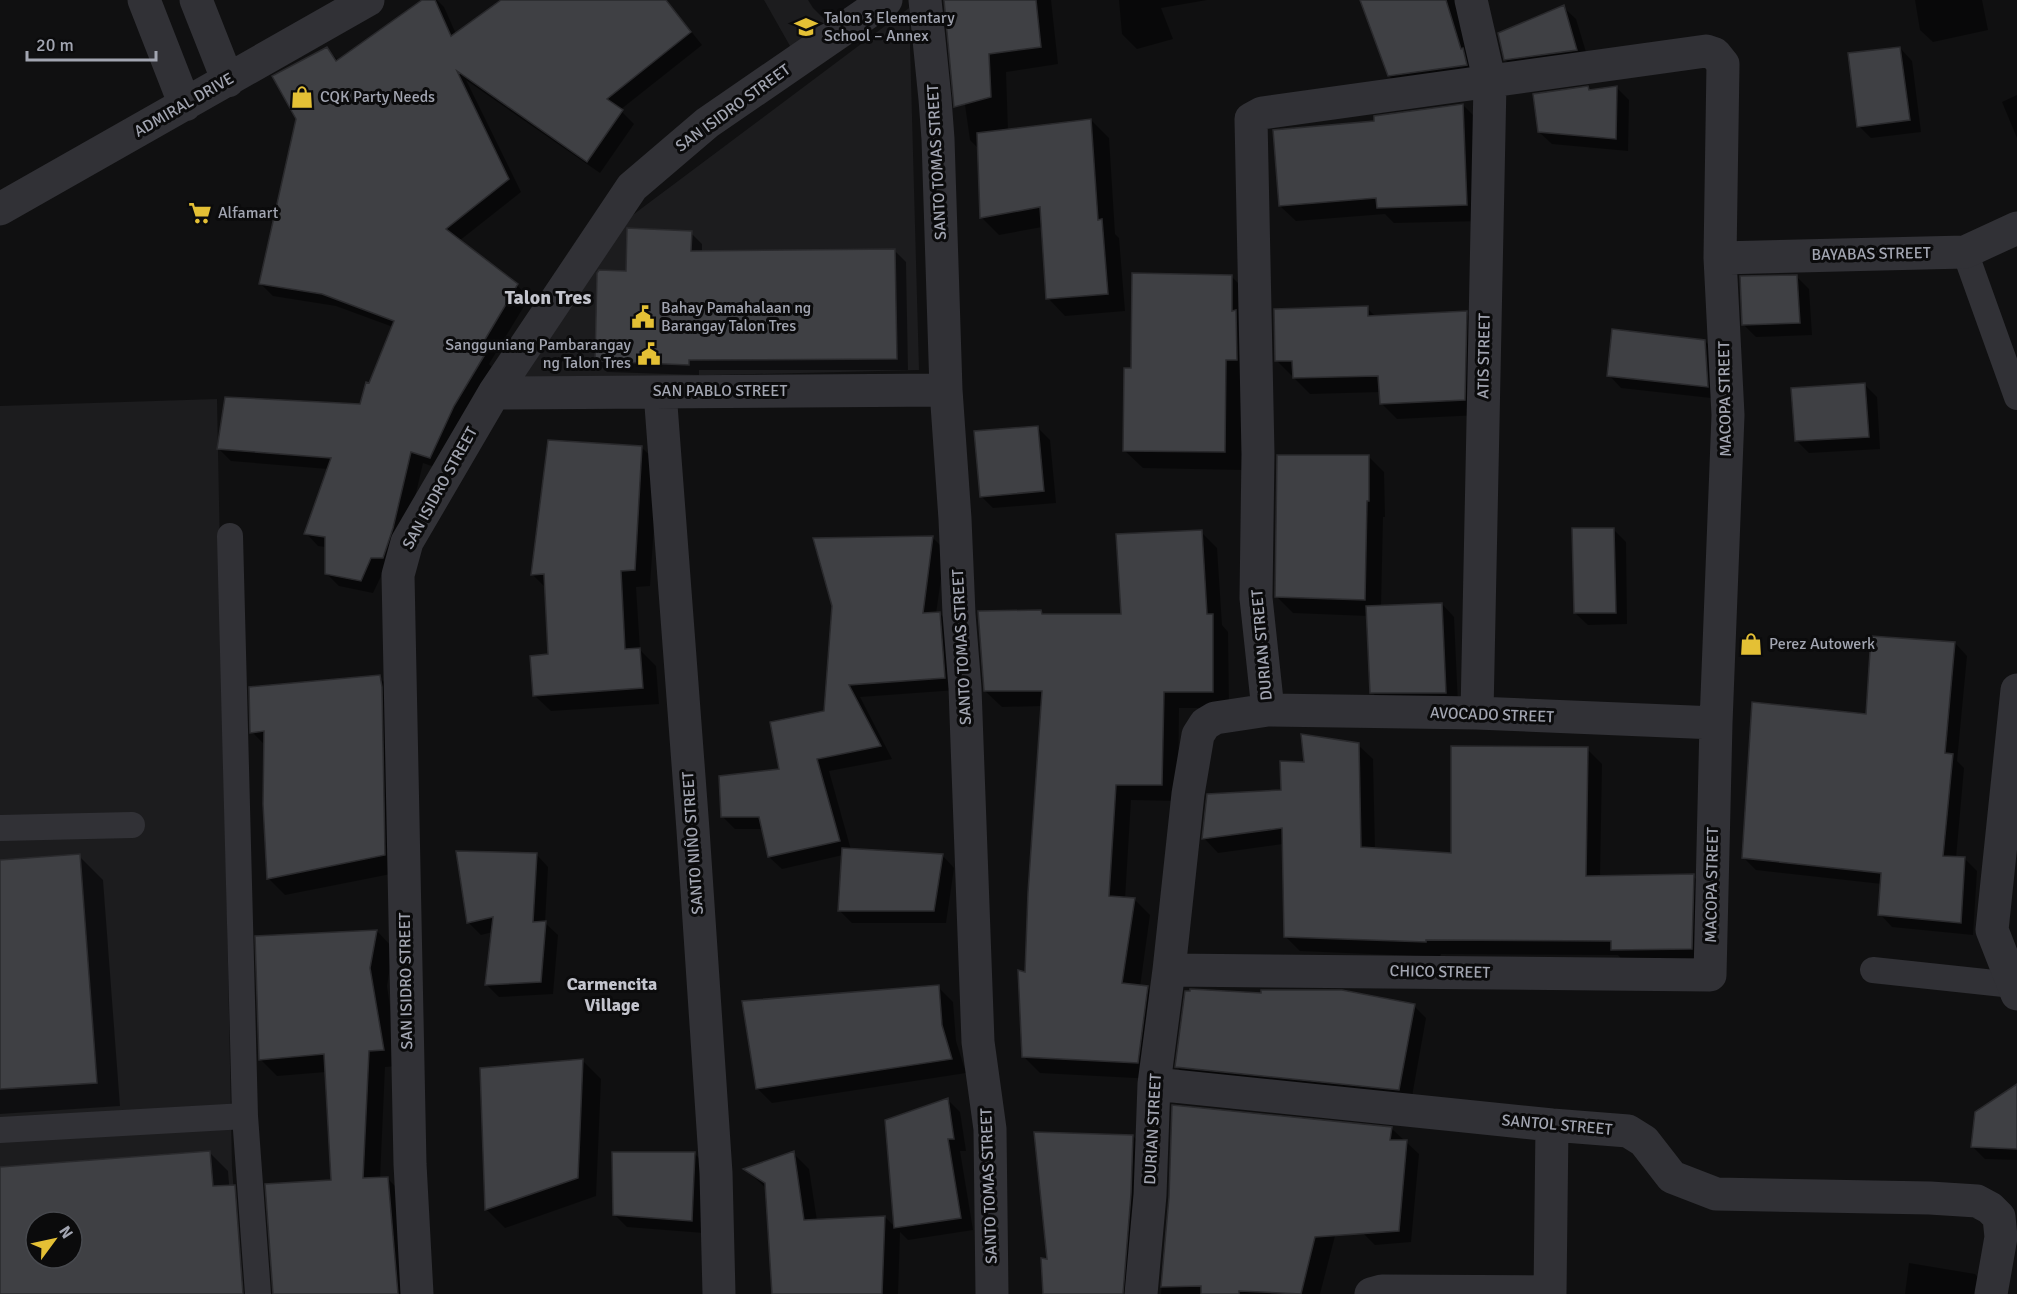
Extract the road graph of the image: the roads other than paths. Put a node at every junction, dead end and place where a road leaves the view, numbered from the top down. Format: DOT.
graph roads {
  1 [pos="144,0"];
  2 [pos="196,0"];
  3 [pos="368,0"];
  4 [pos="886,0"];
  5 [pos="925,0"];
  6 [pos="1471,0"];
  7 [pos="228,81"];
  8 [pos="1490,83"];
  9 [pos="185,105"];
  10 [pos="0,209"];
  11 [pos="2017,228"];
  12 [pos="1965,252"];
  13 [pos="1720,258"];
  14 [pos="946,390"];
  15 [pos="660,392"];
  16 [pos="494,393"];
  17 [pos="2017,397"];
  18 [pos="230,536"];
  19 [pos="2017,690"];
  20 [pos="1268,710"];
  21 [pos="1477,714"];
  22 [pos="1716,723"];
  23 [pos="132,825"];
  24 [pos="0,828"];
  25 [pos="1169,970"];
  26 [pos="1873,970"];
  27 [pos="1710,975"];
  28 [pos="2015,990"];
  29 [pos="1154,1084"];
  30 [pos="245,1116"];
  31 [pos="1552,1125"];
  32 [pos="0,1130"];
  33 [pos="1550,1293"];
  34 [pos="258,1294"];
  35 [pos="417,1294"];
  36 [pos="719,1294"];
  37 [pos="992,1294"];
  38 [pos="1141,1294"];
  39 [pos="1371,1294"];
  40 [pos="1991,1294"];
  1 -- 9 [label="street"];
  2 -- 7 [label="street"];
  3 -- 7 [label="street, ADMIRAL DRIVE"];
  4 -- 16 [label="street, SAN ISIDRO STREET"];
  5 -- 14 [label="street, SANTO TOMAS STREET"];
  6 -- 8 [label="street, ATIS STREET"];
  7 -- 9 [label="street, ADMIRAL DRIVE"];
  8 -- 13 [label="street, MACOPA STREET"];
  8 -- 20 [label="street, DURIAN STREET"];
  8 -- 21 [label="street, ATIS STREET"];
  9 -- 10 [label="street, ADMIRAL DRIVE"];
  11 -- 12 [label="street, BAYABAS STREET"];
  12 -- 13 [label="street, BAYABAS STREET"];
  12 -- 17 [label="lane"];
  13 -- 22 [label="street, MACOPA STREET"];
  14 -- 15 [label="street, SAN PABLO STREET"];
  14 -- 37 [label="street, SANTO TOMAS STREET"];
  15 -- 16 [label="street, SAN PABLO STREET"];
  15 -- 36 [label="street, SANTO NIÑO STREET"];
  16 -- 35 [label="street, SAN ISIDRO STREET"];
  18 -- 30 [label="lane"];
  19 -- 28 [label="street"];
  20 -- 21 [label="street, AVOCADO STREET"];
  20 -- 25 [label="street, DURIAN STREET"];
  21 -- 22 [label="street, AVOCADO STREET"];
  22 -- 27 [label="street, MACOPA STREET"];
  23 -- 24 [label="lane"];
  25 -- 27 [label="street, CHICO STREET"];
  25 -- 29 [label="street, DURIAN STREET"];
  26 -- 28 [label="lane"];
  29 -- 31 [label="street, SANTOL STREET"];
  29 -- 38 [label="street, DURIAN STREET"];
  30 -- 32 [label="lane"];
  30 -- 34 [label="lane"];
  31 -- 33 [label="street"];
  31 -- 40 [label="street, SANTOL STREET"];
  33 -- 39 [label="street"];
}
